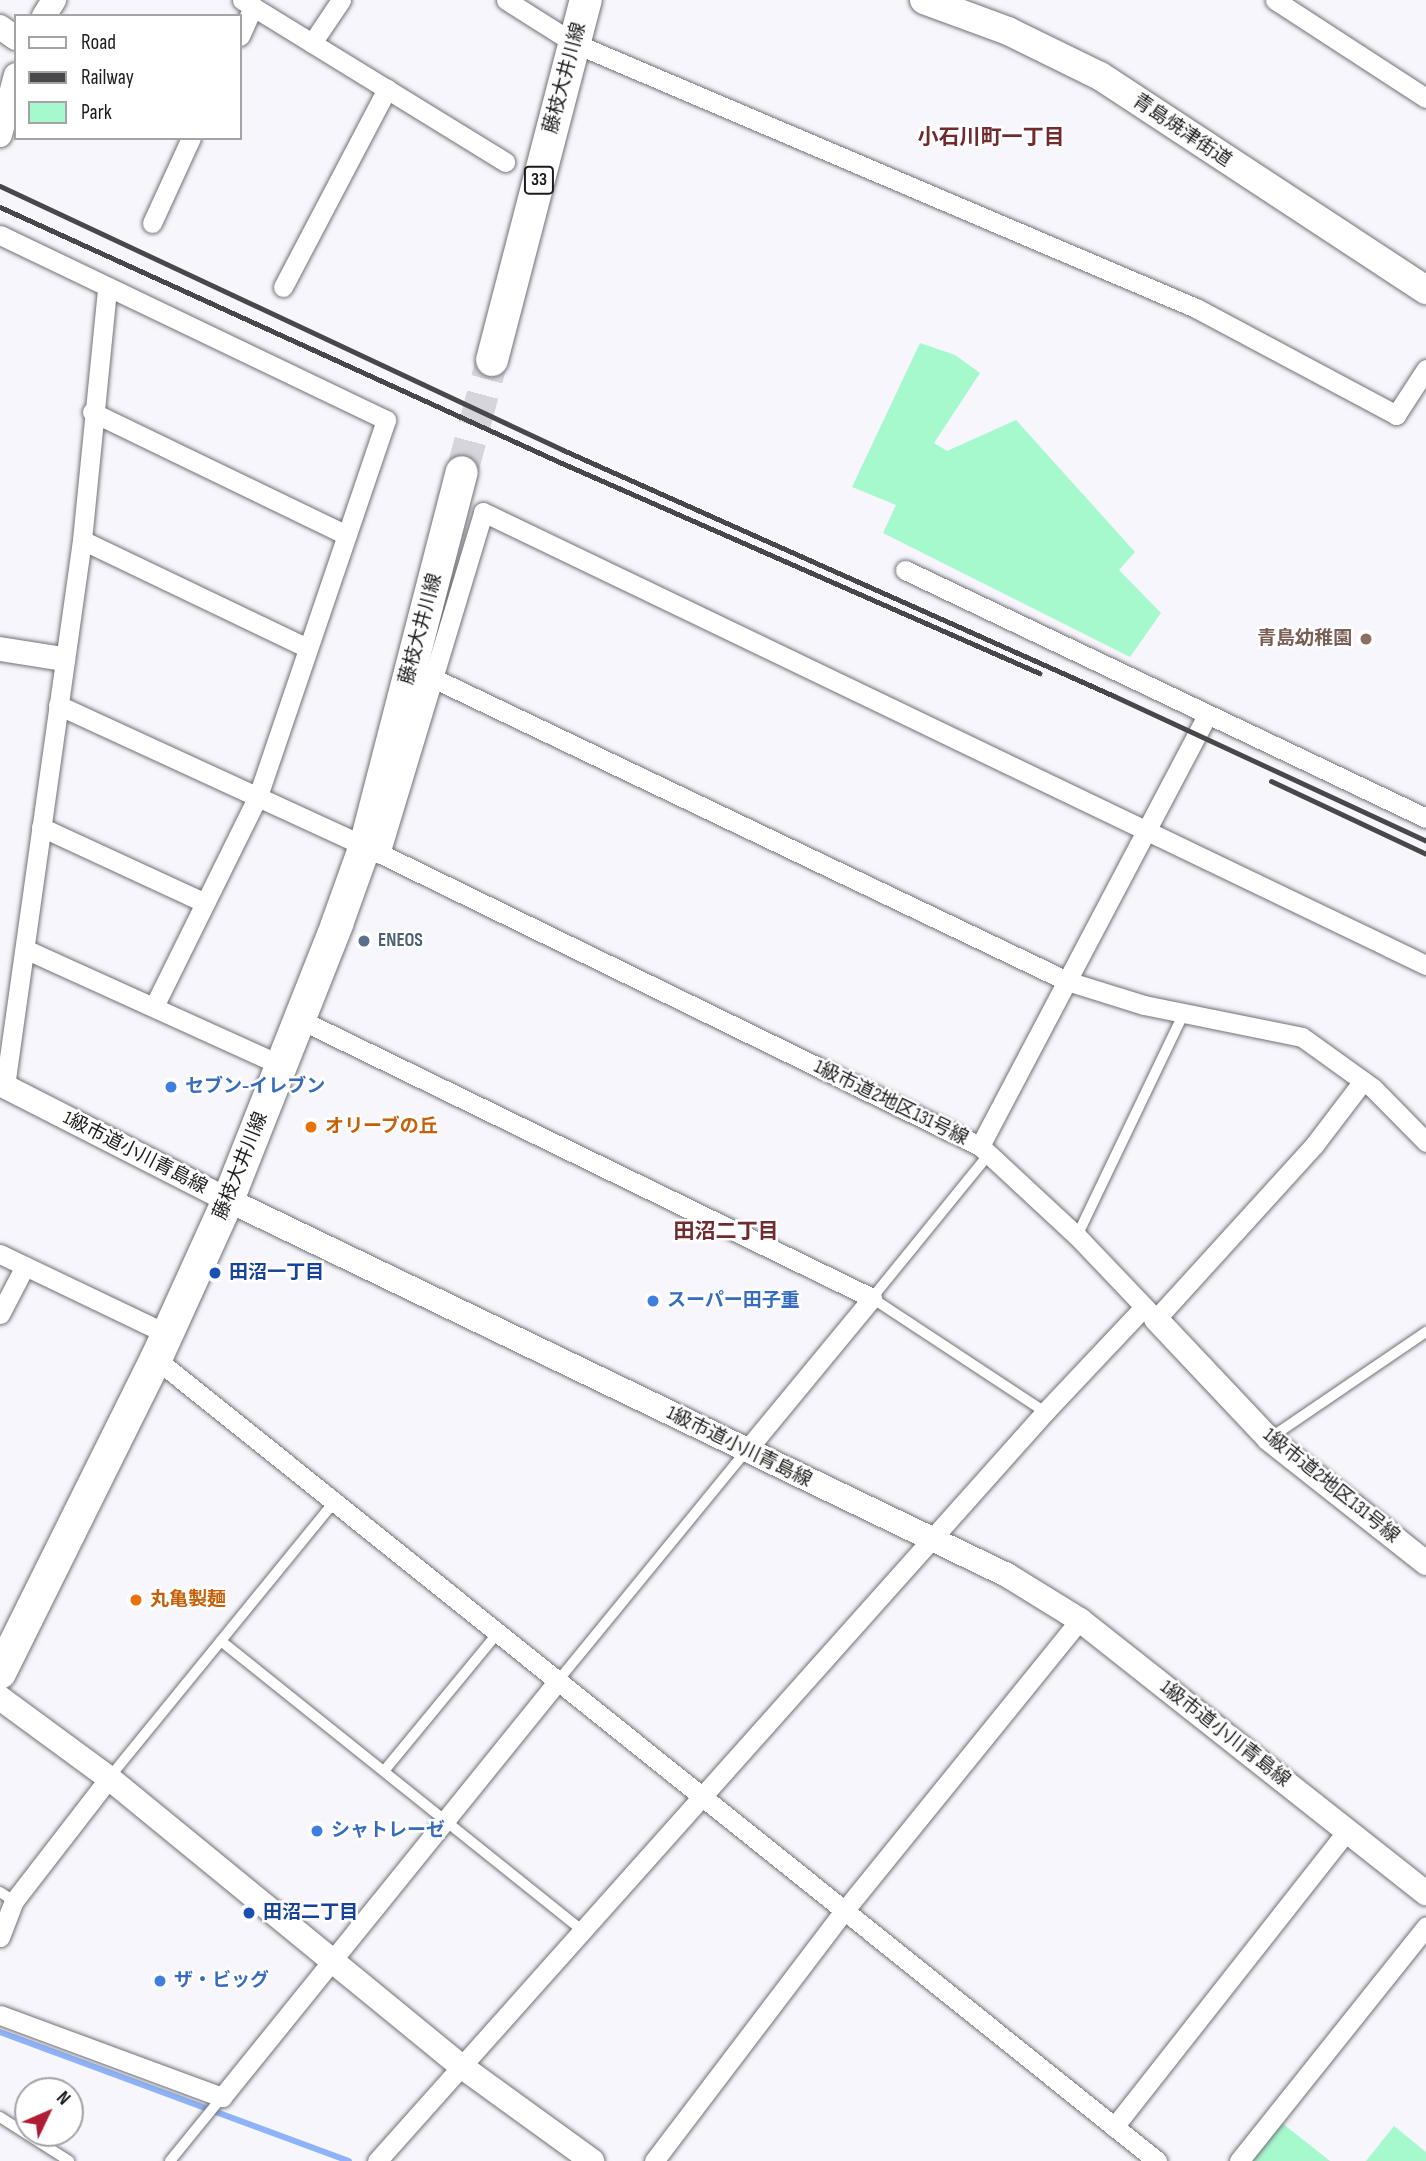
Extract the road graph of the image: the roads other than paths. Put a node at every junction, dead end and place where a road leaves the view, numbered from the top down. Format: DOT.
graph roads {
  1 [pos="341,0"];
  2 [pos="506,0"];
  3 [pos="586,0"];
  4 [pos="924,0"];
  5 [pos="1275,0"];
  6 [pos="247,4"];
  7 [pos="242,27"];
  8 [pos="313,43"];
  9 [pos="574,43"];
  10 [pos="14,82"];
  11 [pos="387,89"];
  12 [pos="1426,98"];
  13 [pos="0,135"];
  14 [pos="190,140"];
  15 [pos="505,162"];
  16 [pos="152,223"];
  17 [pos="0,235"];
  18 [pos="284,287"];
  19 [pos="107,288"];
  20 [pos="1426,290"];
  21 [pos="492,360"];
  22 [pos="1426,369"];
  23 [pos="92,412"];
  24 [pos="462,472"];
  25 [pos="347,535"];
  26 [pos="82,540"];
  27 [pos="905,570"];
  28 [pos="307,648"];
  29 [pos="0,649"];
  30 [pos="63,659"];
  31 [pos="433,678"];
  32 [pos="58,705"];
  33 [pos="1207,715"];
  34 [pos="257,798"];
  35 [pos="1426,818"];
  36 [pos="41,827"];
  37 [pos="1143,830"];
  38 [pos="373,850"];
  39 [pos="203,902"];
  40 [pos="25,949"];
  41 [pos="1426,965"];
  42 [pos="1067,981"];
  43 [pos="153,1006"];
  44 [pos="1184,1013"];
  45 [pos="299,1019"];
  46 [pos="281,1065"];
  47 [pos="1363,1081"];
  48 [pos="3,1085"];
  49 [pos="1426,1142"];
  50 [pos="984,1150"];
  51 [pos="228,1200"];
  52 [pos="1077,1236"];
  53 [pos="0,1254"];
  54 [pos="25,1266"];
  55 [pos="872,1298"];
  56 [pos="1150,1313"];
  57 [pos="0,1314"];
  58 [pos="1426,1332"];
  59 [pos="161,1346"];
  60 [pos="1045,1412"];
  61 [pos="1269,1439"];
  62 [pos="746,1451"];
  63 [pos="334,1502"];
  64 [pos="934,1540"];
  65 [pos="1426,1563"];
  66 [pos="1080,1620"];
  67 [pos="497,1634"];
  68 [pos="221,1641"];
  69 [pos="0,1673"];
  70 [pos="557,1682"];
  71 [pos="0,1698"];
  72 [pos="384,1771"];
  73 [pos="109,1778"];
  74 [pos="702,1800"];
  75 [pos="445,1821"];
  76 [pos="1347,1831"];
  77 [pos="1426,1893"];
  78 [pos="7,1896"];
  79 [pos="844,1911"];
  80 [pos="1426,1927"];
  81 [pos="583,1931"];
  82 [pos="0,1937"];
  83 [pos="333,1961"];
  84 [pos="0,2015"];
  85 [pos="461,2066"];
  86 [pos="222,2097"];
  87 [pos="0,2117"];
  88 [pos="1114,2127"];
  89 [pos="69,2161"];
  90 [pos="170,2161"];
  91 [pos="377,2161"];
  92 [pos="592,2161"];
  93 [pos="654,2161"];
  94 [pos="1157,2161"];
  95 [pos="1239,2161"];
  1 -- 8 [label="street"];
  2 -- 9 [label="street"];
  3 -- 9 [label="main road, 藤枝大井川線 / 33"];
  4 -- 20 [label="main road, 青島焼津街道"];
  5 -- 12 [label="street"];
  6 -- 7 [label="street"];
  6 -- 8 [label="street"];
  8 -- 11 [label="street"];
  9 -- 21 [label="main road, 藤枝大井川線 / 33"];
  9 -- 22 [label="street"];
  10 -- 13 [label="street"];
  11 -- 15 [label="street"];
  11 -- 18 [label="street"];
  14 -- 16 [label="street"];
  17 -- 19 [label="street"];
  19 -- 23 [label="street"];
  19 -- 25 [label="street"];
  23 -- 25 [label="street"];
  23 -- 26 [label="street"];
  24 -- 38 [label="main road, 藤枝大井川線"];
  25 -- 28 [label="street"];
  26 -- 28 [label="street"];
  26 -- 30 [label="street"];
  27 -- 33 [label="street"];
  28 -- 34 [label="street"];
  29 -- 30 [label="street"];
  30 -- 32 [label="street"];
  31 -- 37 [label="street"];
  31 -- 38 [label="street"];
  31 -- 42 [label="street"];
  32 -- 34 [label="street, 1級市道2地区131号線"];
  32 -- 36 [label="street"];
  33 -- 35 [label="street"];
  33 -- 37 [label="street"];
  34 -- 38 [label="street, 1級市道2地区131号線"];
  34 -- 39 [label="street"];
  36 -- 39 [label="street"];
  36 -- 40 [label="street"];
  37 -- 41 [label="street"];
  37 -- 42 [label="street"];
  38 -- 45 [label="main road, 藤枝大井川線"];
  38 -- 50 [label="street, 1級市道2地区131号線"];
  39 -- 43 [label="street"];
  40 -- 43 [label="street"];
  40 -- 48 [label="street"];
  42 -- 44 [label="street"];
  42 -- 50 [label="street"];
  43 -- 46 [label="street"];
  44 -- 47 [label="street"];
  44 -- 52 [label="lane"];
  45 -- 46 [label="main road, 藤枝大井川線"];
  45 -- 55 [label="street"];
  46 -- 51 [label="main road, 藤枝大井川線"];
  47 -- 49 [label="street"];
  47 -- 56 [label="street"];
  48 -- 51 [label="street, 1級市道小川青島線"];
  50 -- 52 [label="street, 1級市道2地区131号線"];
  50 -- 55 [label="lane"];
  51 -- 59 [label="main road, 藤枝大井川線"];
  51 -- 62 [label="street, 1級市道小川青島線"];
  52 -- 56 [label="street, 1級市道2地区131号線"];
  53 -- 54 [label="street"];
  54 -- 57 [label="street"];
  54 -- 59 [label="street"];
  55 -- 60 [label="lane"];
  55 -- 62 [label="street"];
  56 -- 60 [label="street"];
  56 -- 61 [label="street, 1級市道2地区131号線"];
  58 -- 61 [label="lane"];
  59 -- 63 [label="street"];
  59 -- 69 [label="main road, 藤枝大井川線"];
  60 -- 64 [label="street"];
  61 -- 65 [label="street, 1級市道2地区131号線"];
  62 -- 64 [label="street, 1級市道小川青島線"];
  62 -- 70 [label="lane"];
  63 -- 67 [label="street"];
  63 -- 68 [label="lane"];
  64 -- 66 [label="street, 1級市道小川青島線"];
  64 -- 74 [label="street"];
  66 -- 76 [label="street, 1級市道小川青島線"];
  66 -- 79 [label="street"];
  67 -- 70 [label="street"];
  67 -- 72 [label="lane"];
  68 -- 72 [label="lane"];
  68 -- 73 [label="lane"];
  70 -- 74 [label="street"];
  70 -- 75 [label="street"];
  71 -- 73 [label="street"];
  72 -- 75 [label="lane"];
  73 -- 78 [label="street"];
  73 -- 83 [label="street"];
  74 -- 79 [label="street"];
  74 -- 81 [label="street"];
  75 -- 81 [label="lane"];
  75 -- 83 [label="street"];
  76 -- 77 [label="street, 1級市道小川青島線"];
  76 -- 88 [label="street"];
  78 -- 82 [label="street"];
  79 -- 88 [label="street"];
  79 -- 93 [label="street"];
  80 -- 95 [label="street"];
  81 -- 85 [label="street"];
  83 -- 85 [label="street"];
  83 -- 86 [label="street"];
  84 -- 86 [label="street"];
  85 -- 91 [label="street"];
  85 -- 92 [label="street"];
  86 -- 90 [label="lane"];
  87 -- 89 [label="lane"];
  88 -- 94 [label="street"];
}
